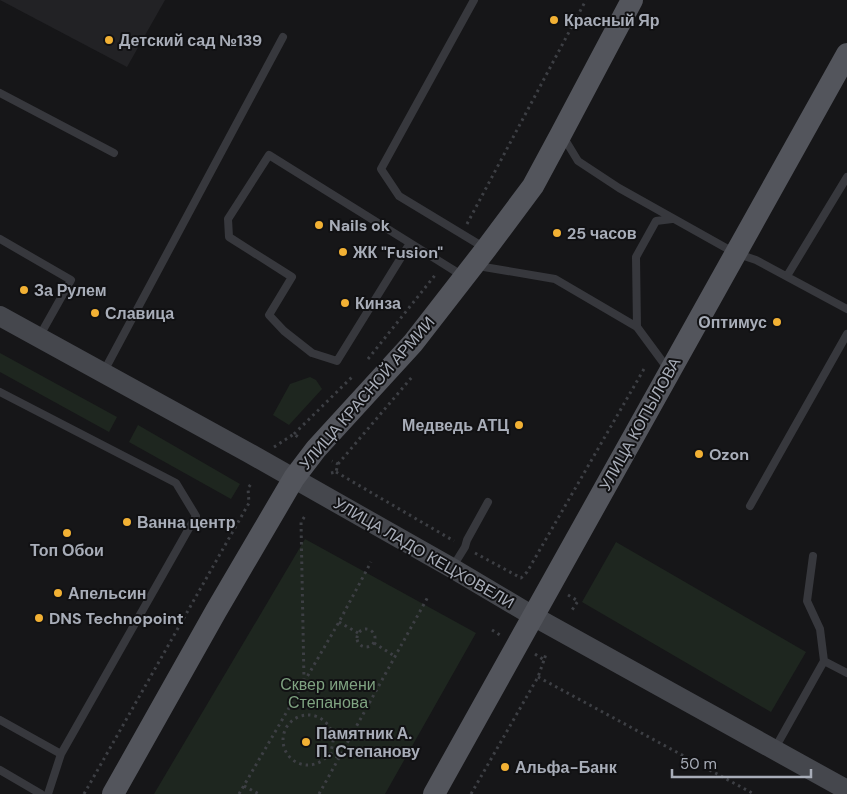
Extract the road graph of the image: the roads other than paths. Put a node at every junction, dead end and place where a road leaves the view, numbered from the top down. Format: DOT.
graph roads {
  1 [pos="474,0"];
  2 [pos="632,0"];
  3 [pos="283,37"];
  4 [pos="847,54"];
  5 [pos="0,93"];
  6 [pos="561,134"];
  7 [pos="114,153"];
  8 [pos="847,177"];
  9 [pos="672,219"];
  10 [pos="0,239"];
  11 [pos="410,243"];
  12 [pos="735,253"];
  13 [pos="475,264"];
  14 [pos="787,276"];
  15 [pos="847,309"];
  16 [pos="0,316"];
  17 [pos="637,327"];
  18 [pos="847,334"];
  19 [pos="38,338"];
  20 [pos="669,371"];
  21 [pos="103,373"];
  22 [pos="0,392"];
  23 [pos="294,478"];
  24 [pos="488,502"];
  25 [pos="750,506"];
  26 [pos="813,556"];
  27 [pos="452,568"];
  28 [pos="533,616"];
  29 [pos="824,661"];
  30 [pos="847,673"];
  31 [pos="0,720"];
  32 [pos="774,750"];
  33 [pos="61,754"];
  34 [pos="0,770"];
  35 [pos="843,791"];
  36 [pos="40,794"];
  37 [pos="48,794"];
  38 [pos="113,794"];
  39 [pos="434,794"];
  1 -- 13 [label="lane"];
  2 -- 6 [label="main road, УЛИЦА КРАСНОЙ АРМИИ"];
  3 -- 21 [label="lane"];
  4 -- 12 [label="main road, УЛИЦА КОПЫЛОВА"];
  5 -- 7 [label="lane"];
  6 -- 9 [label="lane"];
  6 -- 13 [label="main road, УЛИЦА КРАСНОЙ АРМИИ"];
  8 -- 14 [label="lane"];
  9 -- 12 [label="lane"];
  9 -- 17 [label="lane"];
  10 -- 19 [label="lane"];
  11 -- 11 [label="lane"];
  11 -- 13 [label="lane"];
  12 -- 14 [label="lane"];
  12 -- 20 [label="main road, УЛИЦА КОПЫЛОВА"];
  13 -- 17 [label="lane"];
  13 -- 23 [label="main road, УЛИЦА КРАСНОЙ АРМИИ"];
  14 -- 15 [label="lane"];
  16 -- 19 [label="main road, УЛИЦА ЛАДО КЕЦХОВЕЛИ"];
  17 -- 20 [label="lane"];
  18 -- 25 [label="lane"];
  19 -- 21 [label="main road, УЛИЦА ЛАДО КЕЦХОВЕЛИ"];
  20 -- 28 [label="main road, УЛИЦА КОПЫЛОВА"];
  21 -- 23 [label="main road, УЛИЦА ЛАДО КЕЦХОВЕЛИ"];
  22 -- 33 [label="lane"];
  23 -- 27 [label="main road, УЛИЦА ЛАДО КЕЦХОВЕЛИ"];
  23 -- 38 [label="main road, УЛИЦА КРАСНОЙ АРМИИ"];
  24 -- 27 [label="lane"];
  26 -- 29 [label="lane"];
  27 -- 28 [label="main road, УЛИЦА ЛАДО КЕЦХОВЕЛИ"];
  28 -- 32 [label="main road, УЛИЦА ЛАДО КЕЦХОВЕЛИ"];
  28 -- 39 [label="main road, УЛИЦА КОПЫЛОВА"];
  29 -- 30 [label="lane"];
  29 -- 32 [label="lane"];
  31 -- 33 [label="lane"];
  32 -- 35 [label="main road, УЛИЦА ЛАДО КЕЦХОВЕЛИ"];
  33 -- 37 [label="lane"];
  34 -- 36 [label="lane"];
}
